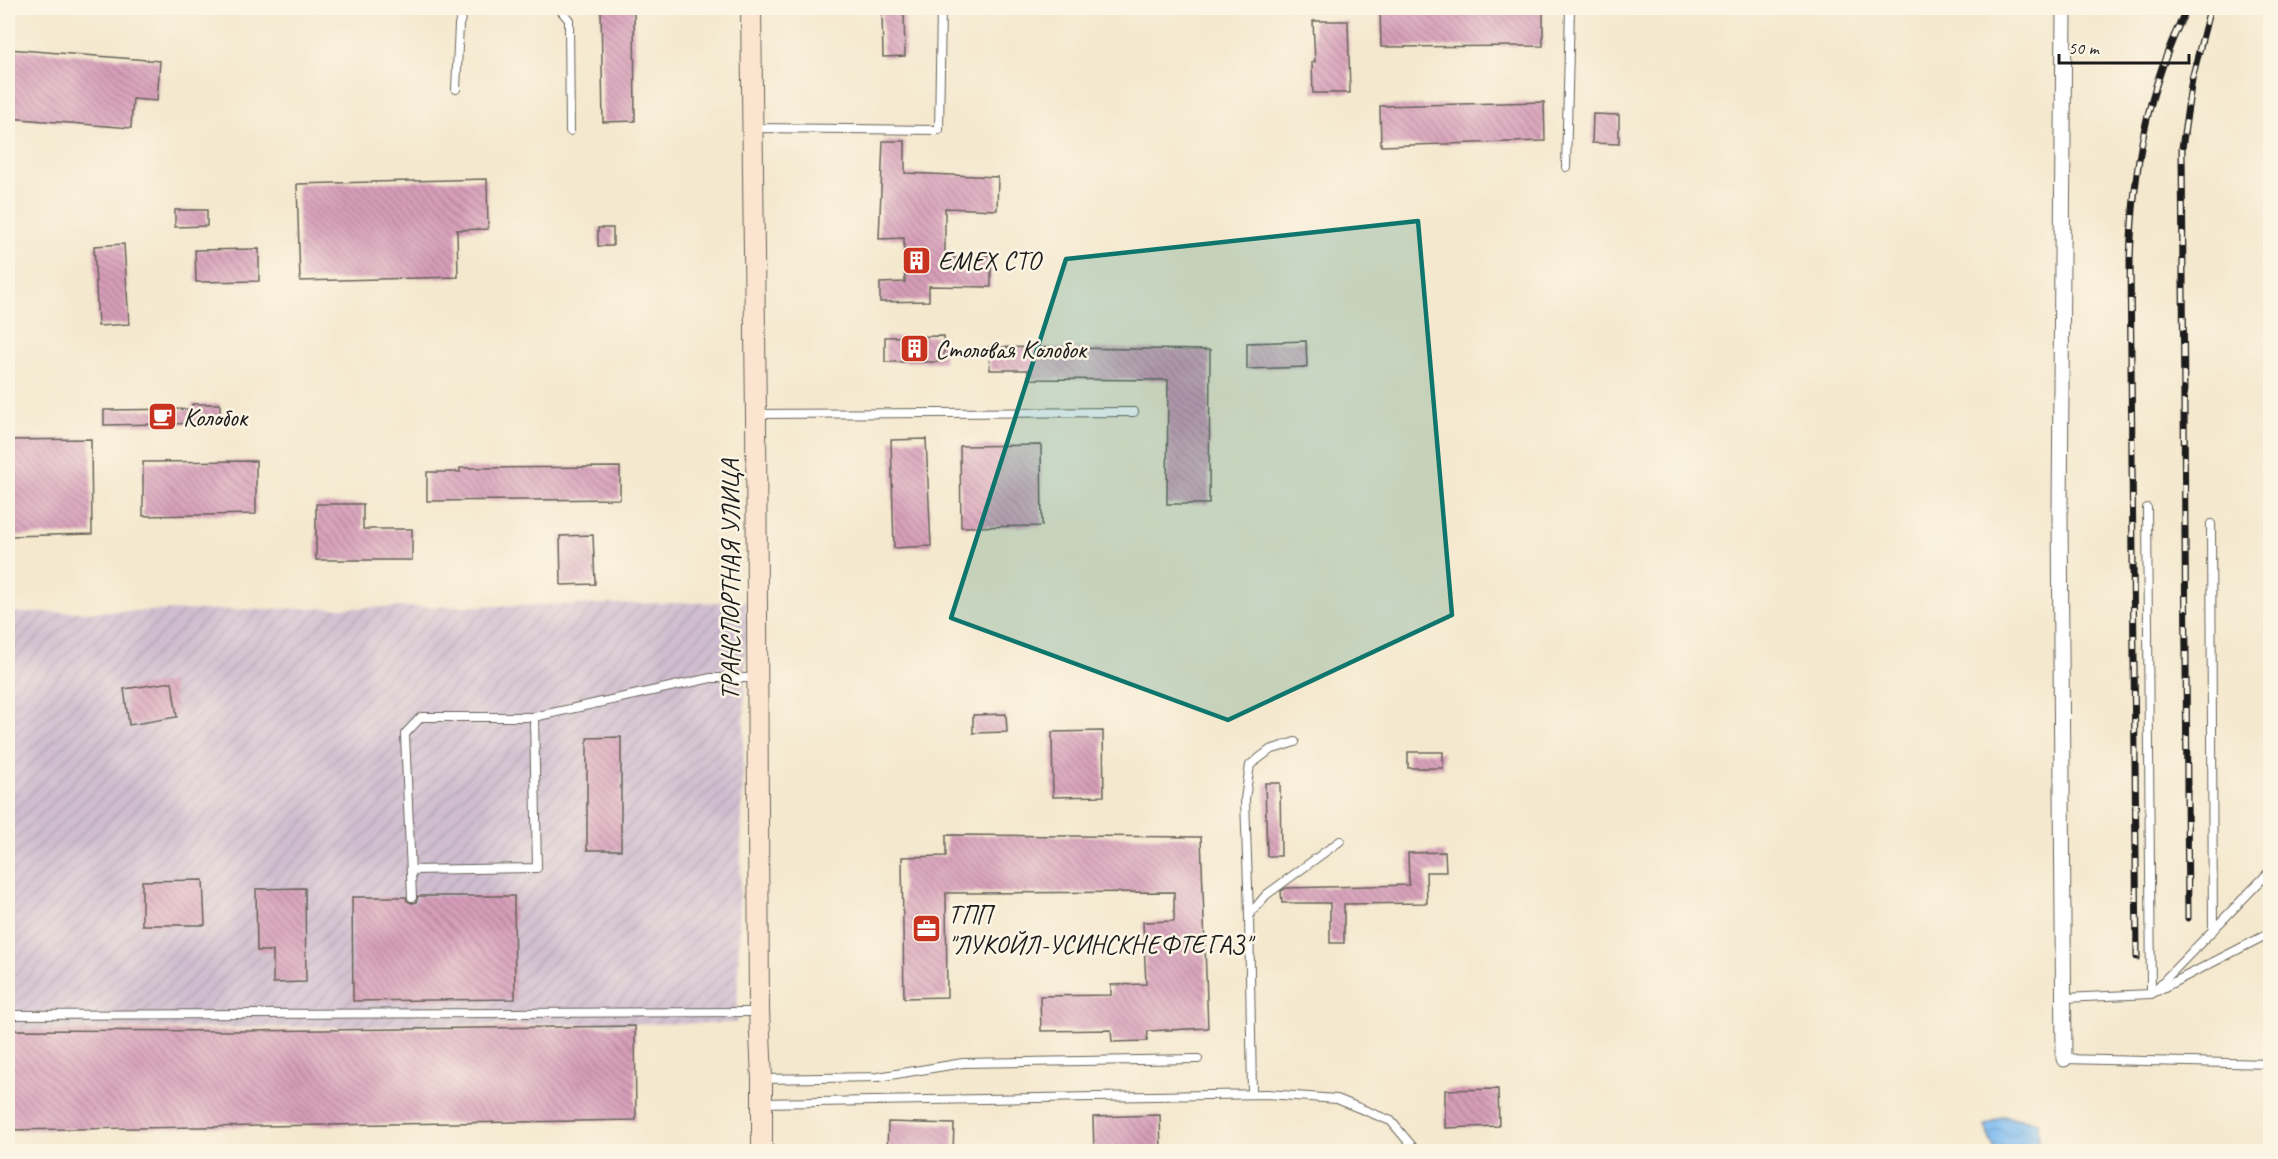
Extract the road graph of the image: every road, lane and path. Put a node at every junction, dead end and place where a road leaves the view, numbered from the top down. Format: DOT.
graph roads {
  1 [pos="464,8"];
  2 [pos="559,8"];
  3 [pos="751,8"];
  4 [pos="940,8"];
  5 [pos="1570,8"];
  6 [pos="2064,8"];
  7 [pos="456,89"];
  8 [pos="752,128"];
  9 [pos="570,131"];
  10 [pos="1566,167"];
  11 [pos="1134,412"];
  12 [pos="756,414"];
  13 [pos="2147,508"];
  14 [pos="2211,524"];
  15 [pos="758,678"];
  16 [pos="534,717"];
  17 [pos="1295,742"];
  18 [pos="1340,840"];
  19 [pos="411,870"];
  20 [pos="2271,871"];
  21 [pos="412,897"];
  22 [pos="1249,915"];
  23 [pos="2213,930"];
  24 [pos="2271,933"];
  25 [pos="2151,994"];
  26 [pos="2064,998"];
  27 [pos="759,1011"];
  28 [pos="8,1015"];
  29 [pos="1198,1059"];
  30 [pos="2064,1059"];
  31 [pos="2271,1064"];
  32 [pos="762,1079"];
  33 [pos="1252,1093"];
  34 [pos="762,1103"];
  35 [pos="762,1152"];
  36 [pos="1417,1152"];
  1 -- 7 [label="lane"];
  2 -- 9 [label="lane"];
  3 -- 8 [label="street, ТРАНСПОРТНАЯ УЛИЦА"];
  4 -- 8 [label="lane"];
  5 -- 10 [label="lane"];
  6 -- 26 [label="street"];
  8 -- 12 [label="street, ТРАНСПОРТНАЯ УЛИЦА"];
  11 -- 12 [label="lane"];
  12 -- 15 [label="street, ТРАНСПОРТНАЯ УЛИЦА"];
  13 -- 25 [label="lane"];
  14 -- 23 [label="lane"];
  15 -- 16 [label="lane"];
  15 -- 27 [label="street, ТРАНСПОРТНАЯ УЛИЦА"];
  16 -- 19 [label="lane"];
  16 -- 19 [label="lane"];
  17 -- 22 [label="lane"];
  18 -- 22 [label="lane"];
  19 -- 21 [label="lane"];
  20 -- 23 [label="lane"];
  22 -- 33 [label="lane"];
  23 -- 25 [label="lane"];
  24 -- 25 [label="lane"];
  25 -- 26 [label="lane"];
  26 -- 30 [label="street"];
  27 -- 28 [label="lane"];
  27 -- 32 [label="street, ТРАНСПОРТНАЯ УЛИЦА"];
  29 -- 32 [label="lane"];
  30 -- 31 [label="lane"];
  32 -- 34 [label="street, ТРАНСПОРТНАЯ УЛИЦА"];
  33 -- 34 [label="lane"];
  33 -- 36 [label="lane"];
  34 -- 35 [label="street, ТРАНСПОРТНАЯ УЛИЦА"];
}
